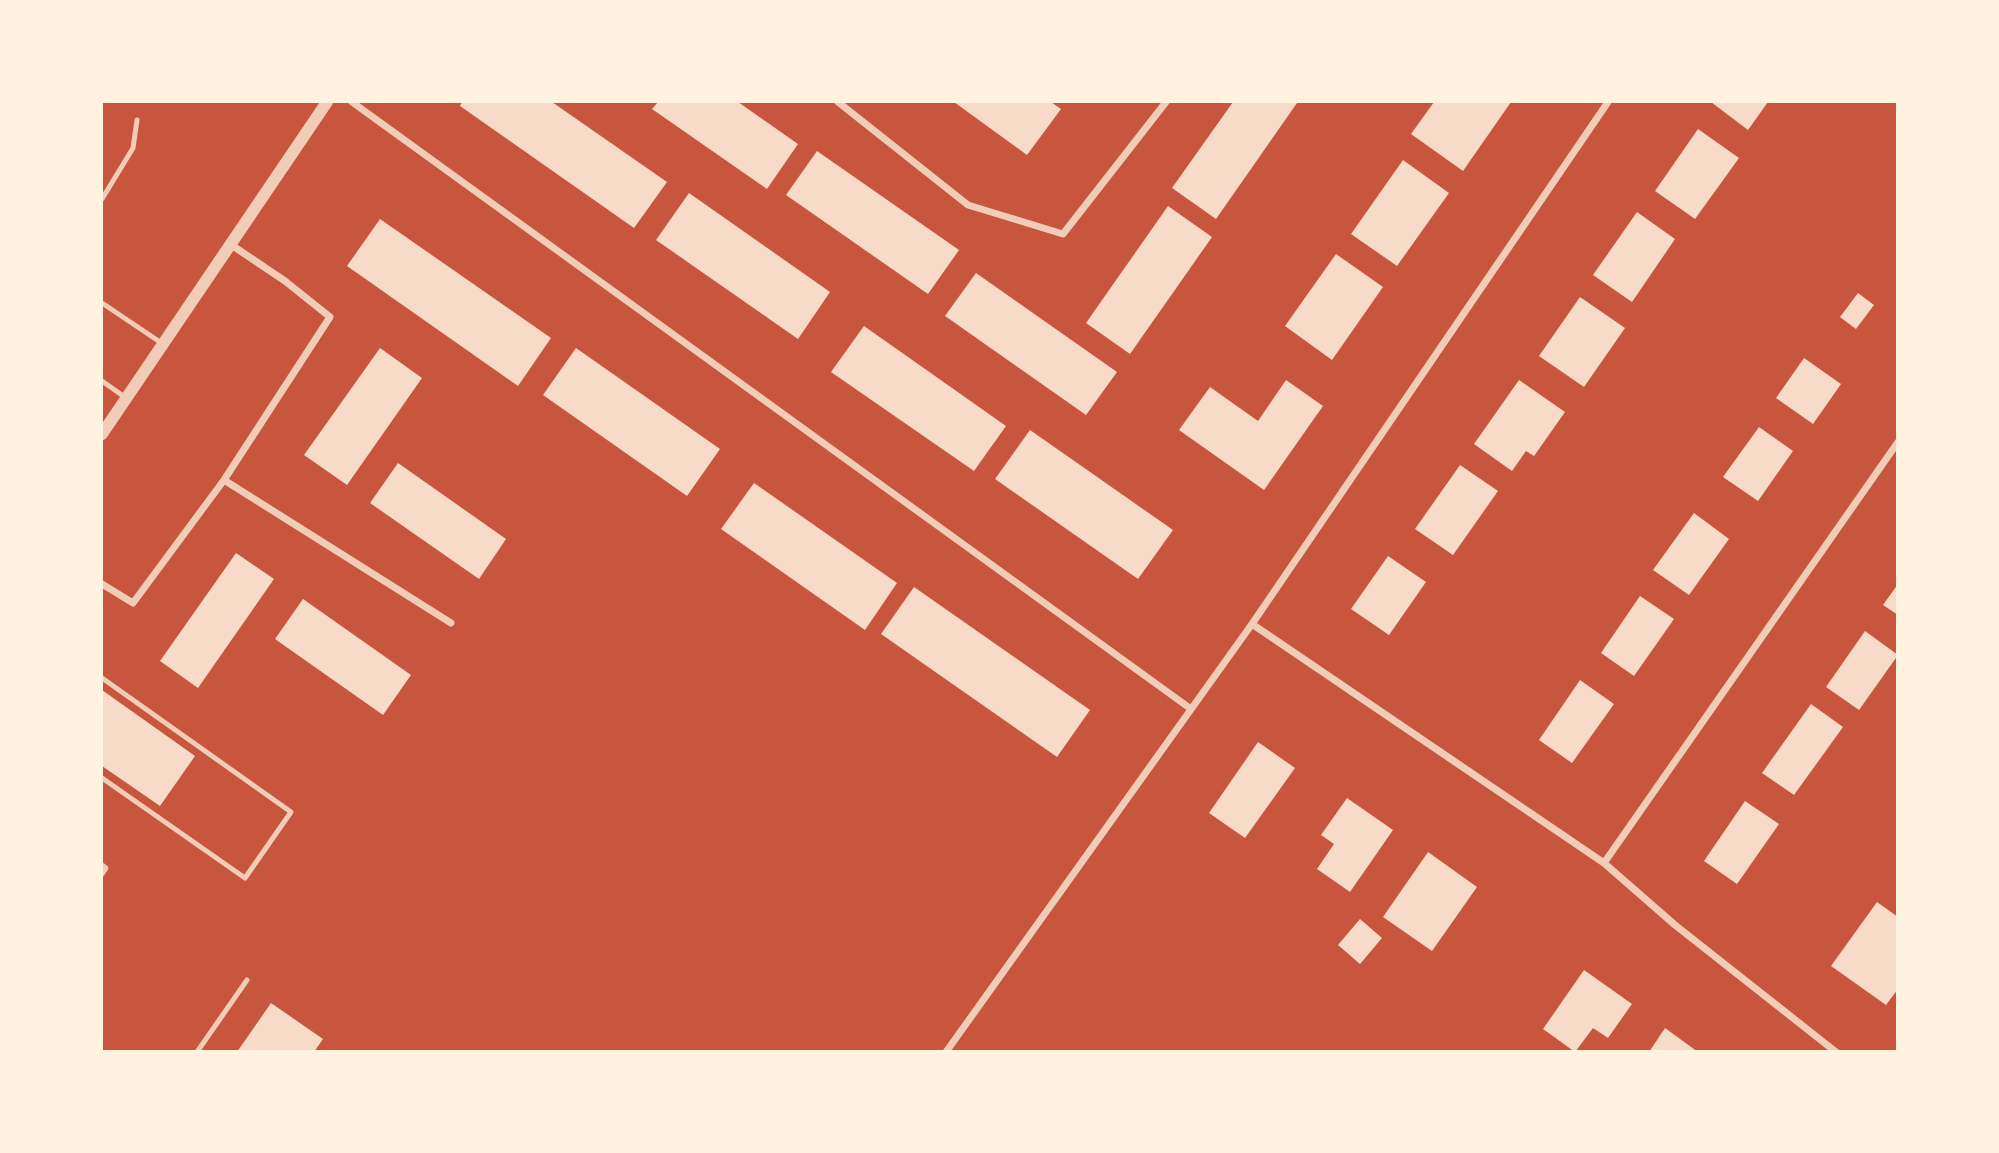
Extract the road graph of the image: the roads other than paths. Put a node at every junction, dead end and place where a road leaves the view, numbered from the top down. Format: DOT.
graph roads {
  1 [pos="327,102"];
  2 [pos="352,102"];
  3 [pos="838,102"];
  4 [pos="1166,102"];
  5 [pos="1608,102"];
  6 [pos="137,120"];
  7 [pos="102,199"];
  8 [pos="230,244"];
  9 [pos="102,303"];
  10 [pos="163,344"];
  11 [pos="102,381"];
  12 [pos="126,398"];
  13 [pos="102,434"];
  14 [pos="1898,442"];
  15 [pos="224,480"];
  16 [pos="102,584"];
  17 [pos="451,623"];
  18 [pos="1252,624"];
  19 [pos="102,678"];
  20 [pos="1191,709"];
  21 [pos="102,778"];
  22 [pos="1604,863"];
  23 [pos="102,865"];
  24 [pos="102,874"];
  25 [pos="247,980"];
  26 [pos="197,1052"];
  27 [pos="946,1052"];
  28 [pos="1836,1052"];
  1 -- 8 [label="street"];
  2 -- 20 [label="street"];
  3 -- 4 [label="street"];
  5 -- 18 [label="street"];
  6 -- 7 [label="lane"];
  8 -- 10 [label="street"];
  8 -- 15 [label="street"];
  9 -- 10 [label="lane"];
  10 -- 12 [label="street"];
  11 -- 12 [label="lane"];
  12 -- 13 [label="street"];
  14 -- 22 [label="street"];
  15 -- 16 [label="street"];
  15 -- 17 [label="street"];
  18 -- 20 [label="street"];
  18 -- 22 [label="street"];
  19 -- 21 [label="lane"];
  20 -- 27 [label="street"];
  22 -- 28 [label="street"];
  23 -- 24 [label="lane"];
  25 -- 26 [label="lane"];
}
